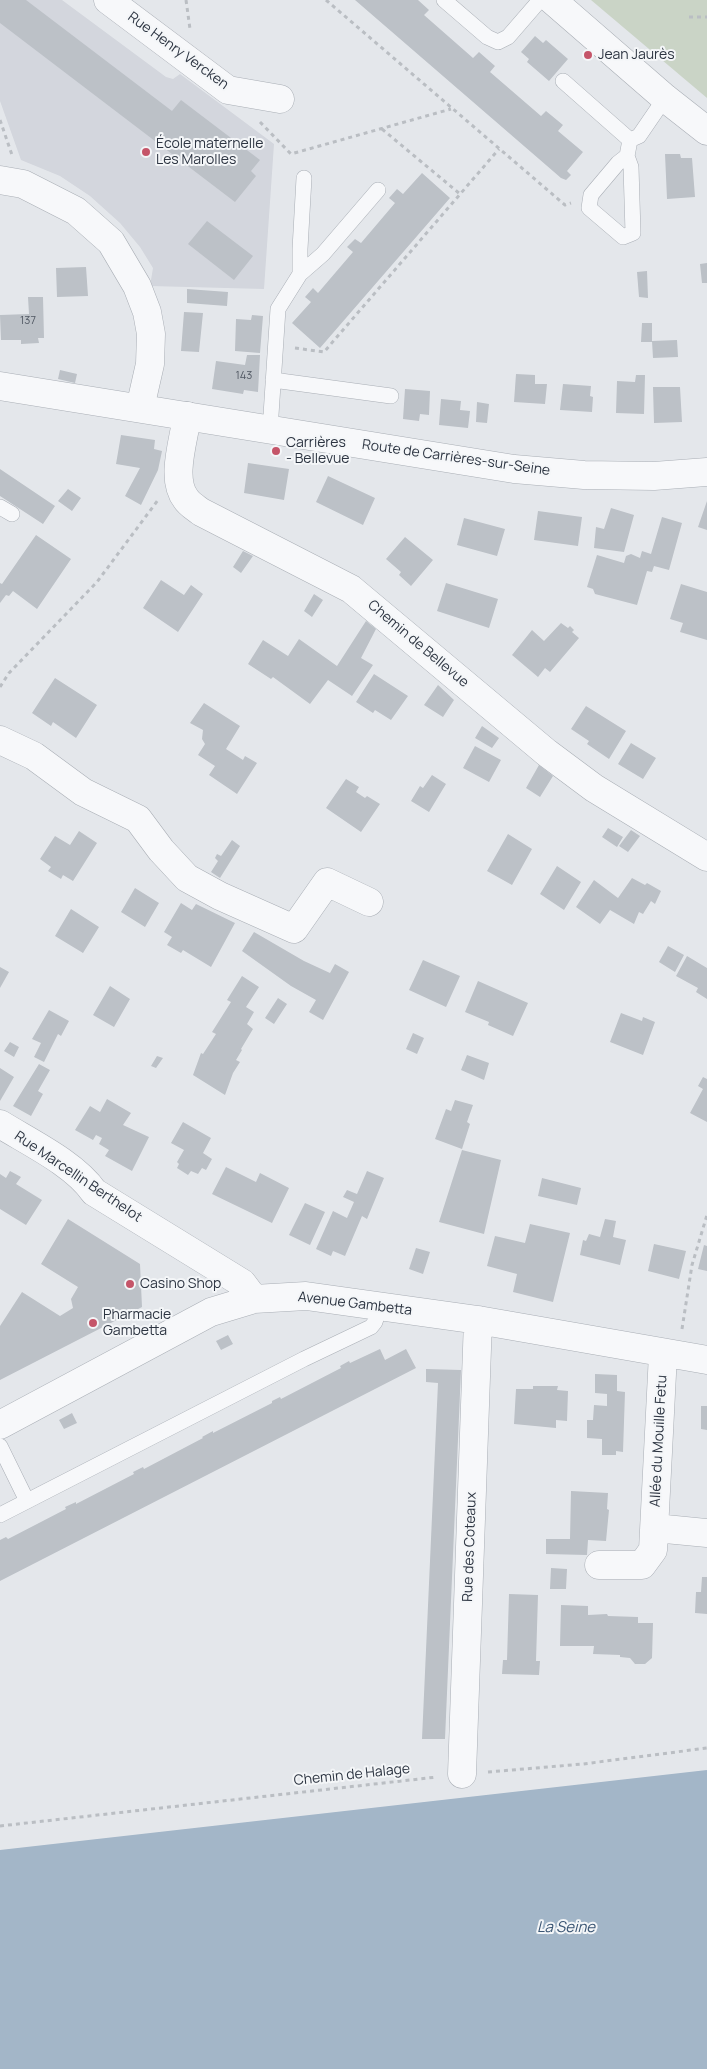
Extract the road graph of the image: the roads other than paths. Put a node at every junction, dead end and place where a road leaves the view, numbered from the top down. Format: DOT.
graph roads {
  1 [pos="108,0"];
  2 [pos="444,0"];
  3 [pos="540,0"];
  4 [pos="552,0"];
  5 [pos="563,81"];
  6 [pos="280,98"];
  7 [pos="665,98"];
  8 [pos="707,130"];
  9 [pos="630,140"];
  10 [pos="627,156"];
  11 [pos="304,178"];
  12 [pos="5,181"];
  13 [pos="378,190"];
  14 [pos="300,274"];
  15 [pos="273,380"];
  16 [pos="0,386"];
  17 [pos="391,396"];
  18 [pos="140,408"];
  19 [pos="187,416"];
  20 [pos="270,430"];
  21 [pos="707,472"];
  22 [pos="0,740"];
  23 [pos="707,858"];
  24 [pos="369,902"];
  25 [pos="0,1124"];
  26 [pos="254,1299"];
  27 [pos="380,1307"];
  28 [pos="478,1320"];
  29 [pos="671,1355"];
  30 [pos="707,1360"];
  31 [pos="0,1425"];
  32 [pos="0,1446"];
  33 [pos="27,1501"];
  34 [pos="0,1514"];
  35 [pos="655,1528"];
  36 [pos="707,1532"];
  37 [pos="599,1565"];
  38 [pos="462,1774"];
  1 -- 6 [label="street, Rue Henry Vercken"];
  2 -- 3 [label="lane"];
  4 -- 7 [label="street"];
  5 -- 9 [label="lane"];
  7 -- 8 [label="street"];
  7 -- 9 [label="lane"];
  9 -- 10 [label="lane"];
  10 -- 10 [label="lane"];
  11 -- 14 [label="lane"];
  12 -- 18 [label="street"];
  13 -- 14 [label="lane"];
  14 -- 15 [label="lane"];
  15 -- 17 [label="lane"];
  15 -- 20 [label="lane"];
  16 -- 18 [label="street, Route de Carrières-sur-Seine"];
  18 -- 19 [label="street, Route de Carrières-sur-Seine"];
  19 -- 20 [label="street, Route de Carrières-sur-Seine"];
  19 -- 23 [label="street, Chemin de Bellevue"];
  20 -- 21 [label="street, Route de Carrières-sur-Seine"];
  22 -- 24 [label="street"];
  25 -- 26 [label="street, Rue Marcellin Berthelot"];
  26 -- 27 [label="street, Avenue Gambetta"];
  26 -- 31 [label="street, Avenue Gambetta"];
  27 -- 28 [label="street, Avenue Gambetta"];
  27 -- 33 [label="lane"];
  28 -- 29 [label="street, Avenue Gambetta"];
  28 -- 38 [label="street, Rue des Coteaux"];
  29 -- 30 [label="street, Avenue Gambetta"];
  29 -- 35 [label="street, Allée du Mouille Fetu"];
  32 -- 33 [label="lane"];
  33 -- 34 [label="lane"];
  35 -- 36 [label="street"];
  35 -- 37 [label="street, Allée du Mouille Fetu"];
}
